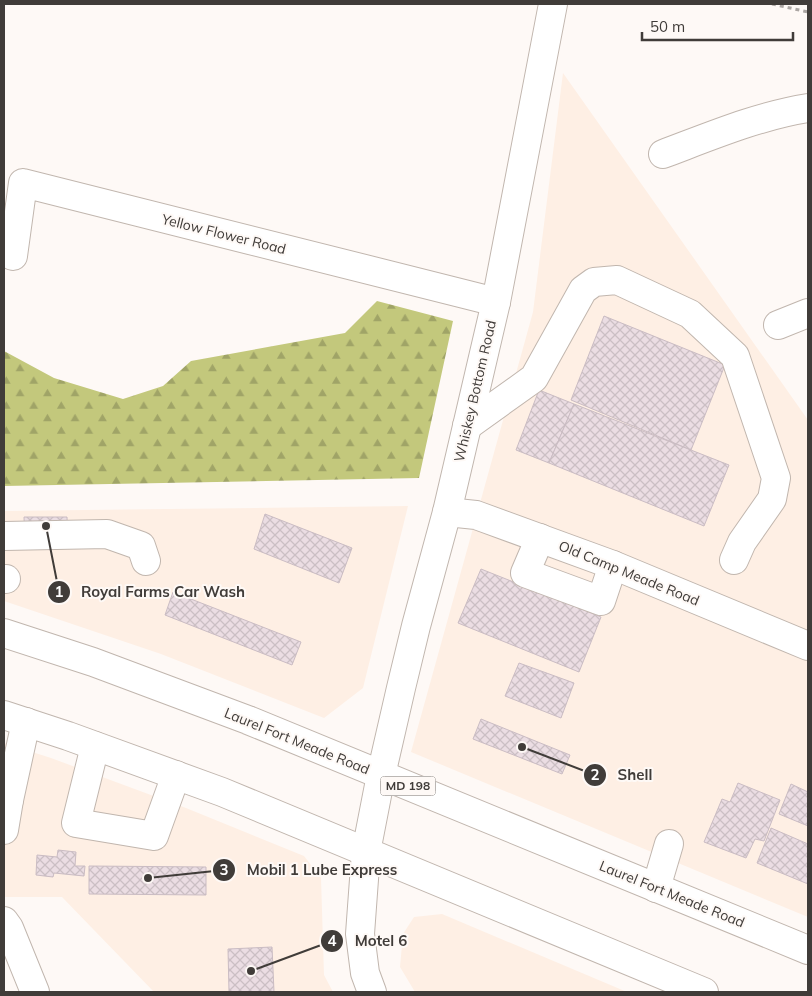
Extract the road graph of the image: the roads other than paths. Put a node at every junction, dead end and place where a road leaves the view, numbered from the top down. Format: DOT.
graph roads {
  1 [pos="553,4"];
  2 [pos="808,108"];
  3 [pos="663,154"];
  4 [pos="13,256"];
  5 [pos="496,302"];
  6 [pos="808,313"];
  7 [pos="778,325"];
  8 [pos="467,426"];
  9 [pos="447,512"];
  10 [pos="4,536"];
  11 [pos="540,538"];
  12 [pos="734,560"];
  13 [pos="146,561"];
  14 [pos="613,565"];
  15 [pos="4,633"];
  16 [pos="808,646"];
  17 [pos="15,718"];
  18 [pos="95,746"];
  19 [pos="176,775"];
  20 [pos="381,775"];
  21 [pos="6,799"];
  22 [pos="4,830"];
  23 [pos="669,844"];
  24 [pos="366,852"];
  25 [pos="656,888"];
  26 [pos="4,921"];
  27 [pos="808,950"];
  28 [pos="674,986"];
  29 [pos="35,992"];
  30 [pos="372,992"];
  31 [pos="704,992"];
  1 -- 5 [label="street, Whiskey Bottom Road"];
  2 -- 3 [label="street"];
  4 -- 5 [label="street, Yellow Flower Road"];
  5 -- 8 [label="street, Whiskey Bottom Road"];
  6 -- 7 [label="street"];
  8 -- 9 [label="street, Whiskey Bottom Road"];
  8 -- 12 [label="street"];
  9 -- 11 [label="street, Old Camp Meade Road"];
  9 -- 20 [label="street, Whiskey Bottom Road"];
  10 -- 13 [label="street"];
  11 -- 14 [label="street, Old Camp Meade Road"];
  11 -- 14 [label="street"];
  14 -- 16 [label="street, Old Camp Meade Road"];
  15 -- 20 [label="street, Laurel Fort Meade Road / MD 198"];
  17 -- 18 [label="street"];
  17 -- 21 [label="street"];
  18 -- 19 [label="street"];
  18 -- 19 [label="street"];
  19 -- 24 [label="street"];
  20 -- 24 [label="street, Whiskey Bottom Road"];
  20 -- 25 [label="street, Laurel Fort Meade Road / MD 198"];
  21 -- 22 [label="street"];
  23 -- 25 [label="street"];
  24 -- 28 [label="street"];
  24 -- 30 [label="street, Whiskey Bottom Road"];
  25 -- 27 [label="street, Laurel Fort Meade Road / MD 198"];
  26 -- 29 [label="street"];
  28 -- 31 [label="street"];
}
